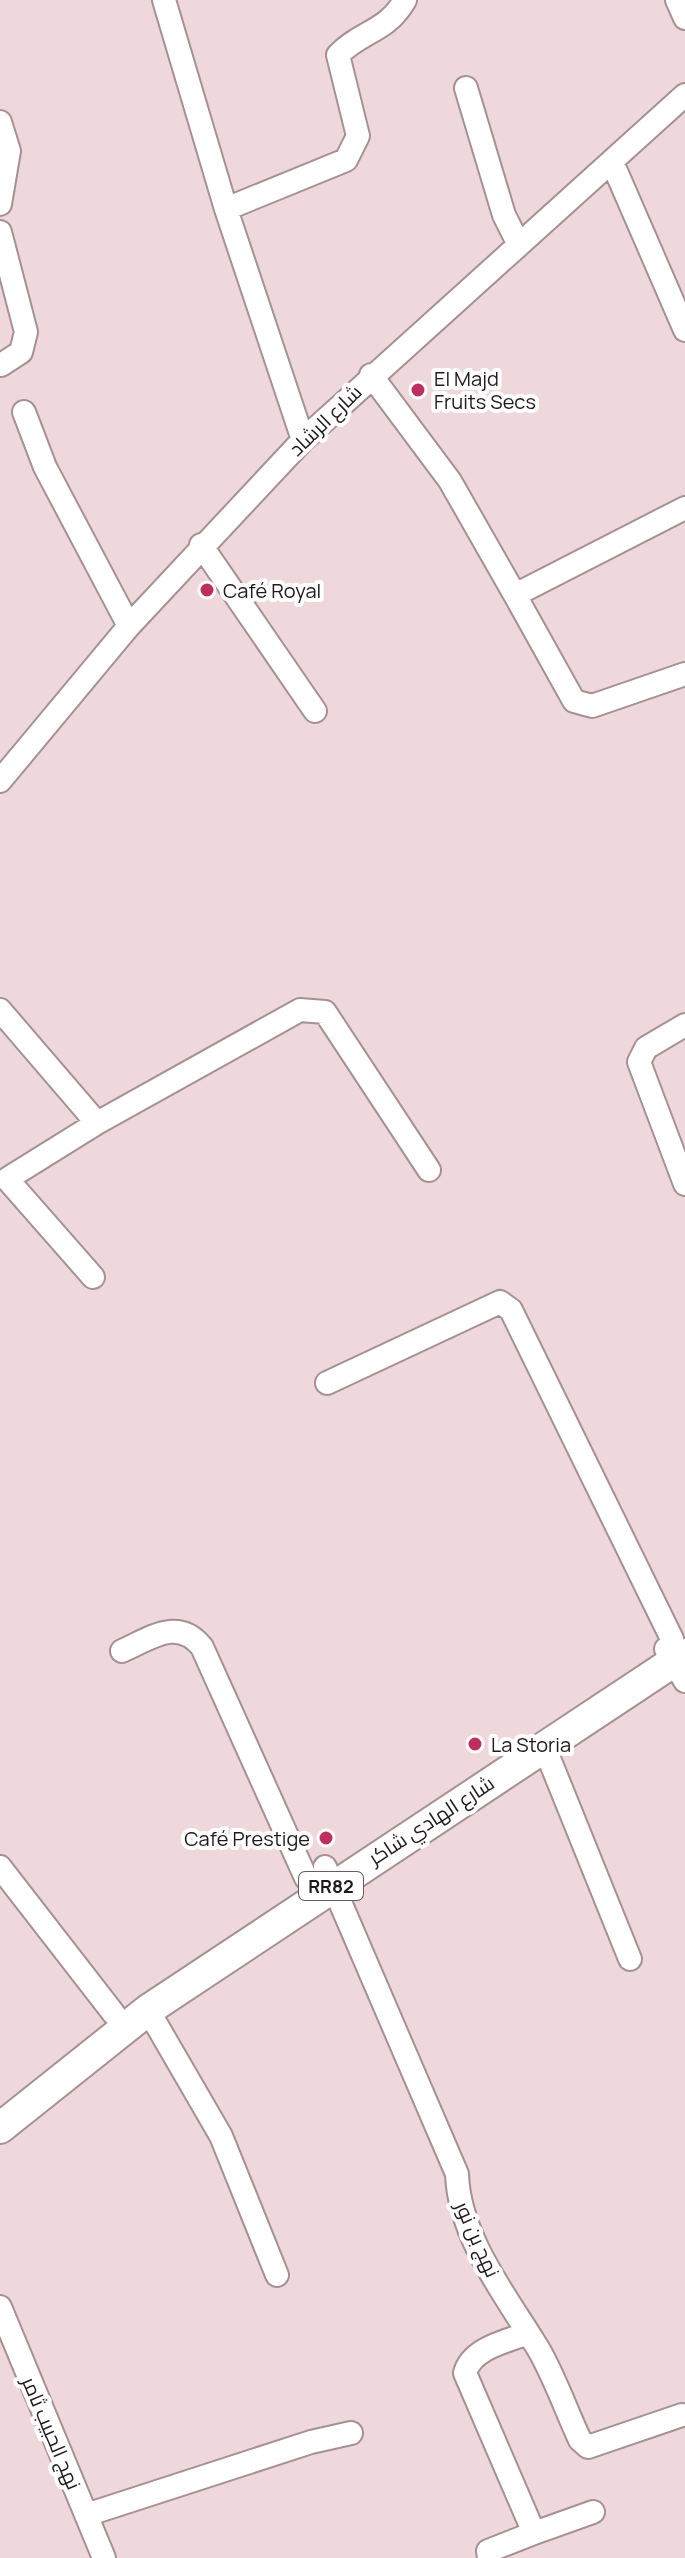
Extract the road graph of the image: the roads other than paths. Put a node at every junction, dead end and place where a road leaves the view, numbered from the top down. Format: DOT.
graph roads {
  1 [pos="164,0"];
  2 [pos="405,0"];
  3 [pos="677,0"];
  4 [pos="685,18"];
  5 [pos="466,88"];
  6 [pos="685,95"];
  7 [pos="0,122"];
  8 [pos="612,162"];
  9 [pos="0,204"];
  10 [pos="226,209"];
  11 [pos="0,232"];
  12 [pos="519,245"];
  13 [pos="685,330"];
  14 [pos="1,365"];
  15 [pos="371,375"];
  16 [pos="24,412"];
  17 [pos="303,440"];
  18 [pos="685,508"];
  19 [pos="201,545"];
  20 [pos="515,595"];
  21 [pos="129,626"];
  22 [pos="685,674"];
  23 [pos="315,711"];
  24 [pos="0,781"];
  25 [pos="0,1010"];
  26 [pos="685,1025"];
  27 [pos="97,1123"];
  28 [pos="429,1170"];
  29 [pos="3,1176"];
  30 [pos="685,1184"];
  31 [pos="93,1277"];
  32 [pos="327,1383"];
  33 [pos="122,1651"];
  34 [pos="677,1652"];
  35 [pos="544,1746"];
  36 [pos="0,1867"];
  37 [pos="321,1877"];
  38 [pos="630,1959"];
  39 [pos="148,2010"];
  40 [pos="118,2022"];
  41 [pos="0,2104"];
  42 [pos="0,2128"];
  43 [pos="277,2275"];
  44 [pos="0,2307"];
  45 [pos="528,2333"];
  46 [pos="682,2415"];
  47 [pos="351,2433"];
  48 [pos="593,2512"];
  49 [pos="86,2515"];
  50 [pos="534,2533"];
  51 [pos="104,2558"];
  52 [pos="489,2558"];
  1 -- 10 [label="street"];
  2 -- 10 [label="street"];
  3 -- 4 [label="street"];
  5 -- 12 [label="street"];
  6 -- 8 [label="street, شارع الرشاد"];
  7 -- 9 [label="street"];
  8 -- 12 [label="street, شارع الرشاد"];
  8 -- 13 [label="street"];
  10 -- 17 [label="street"];
  11 -- 14 [label="street"];
  12 -- 15 [label="street, شارع الرشاد"];
  15 -- 17 [label="street, شارع الرشاد"];
  15 -- 20 [label="street"];
  16 -- 21 [label="street"];
  17 -- 19 [label="street, شارع الرشاد"];
  18 -- 20 [label="street"];
  19 -- 21 [label="street, شارع الرشاد"];
  19 -- 23 [label="street"];
  20 -- 22 [label="street"];
  21 -- 24 [label="street, شارع الرشاد"];
  25 -- 27 [label="street"];
  26 -- 30 [label="street"];
  27 -- 28 [label="street"];
  27 -- 29 [label="street"];
  29 -- 31 [label="street"];
  32 -- 34 [label="street"];
  33 -- 37 [label="street, نهج بن نور"];
  34 -- 35 [label="main road, شارع الهادي شاكر / RR82"];
  34 -- 37 [label="main road, شارع الهادي شاكر / RR82"];
  35 -- 37 [label="main road, شارع الهادي شاكر / RR82"];
  35 -- 38 [label="street"];
  36 -- 40 [label="street"];
  37 -- 39 [label="main road, شارع الهادي شاكر / RR82"];
  37 -- 40 [label="main road, شارع الهادي شاكر / RR82"];
  37 -- 45 [label="street, نهج بن نور"];
  39 -- 40 [label="main road, شارع الهادي شاكر / RR82"];
  39 -- 43 [label="street"];
  40 -- 41 [label="main road, شارع الهادي شاكر / RR82"];
  40 -- 42 [label="main road, شارع الهادي شاكر / RR82"];
  44 -- 49 [label="street, نهج الحبيب ثامر"];
  45 -- 46 [label="street, نهج بن نور"];
  45 -- 50 [label="street"];
  47 -- 49 [label="street"];
  48 -- 50 [label="street"];
  49 -- 51 [label="street, نهج الحبيب ثامر"];
  50 -- 52 [label="street"];
}
